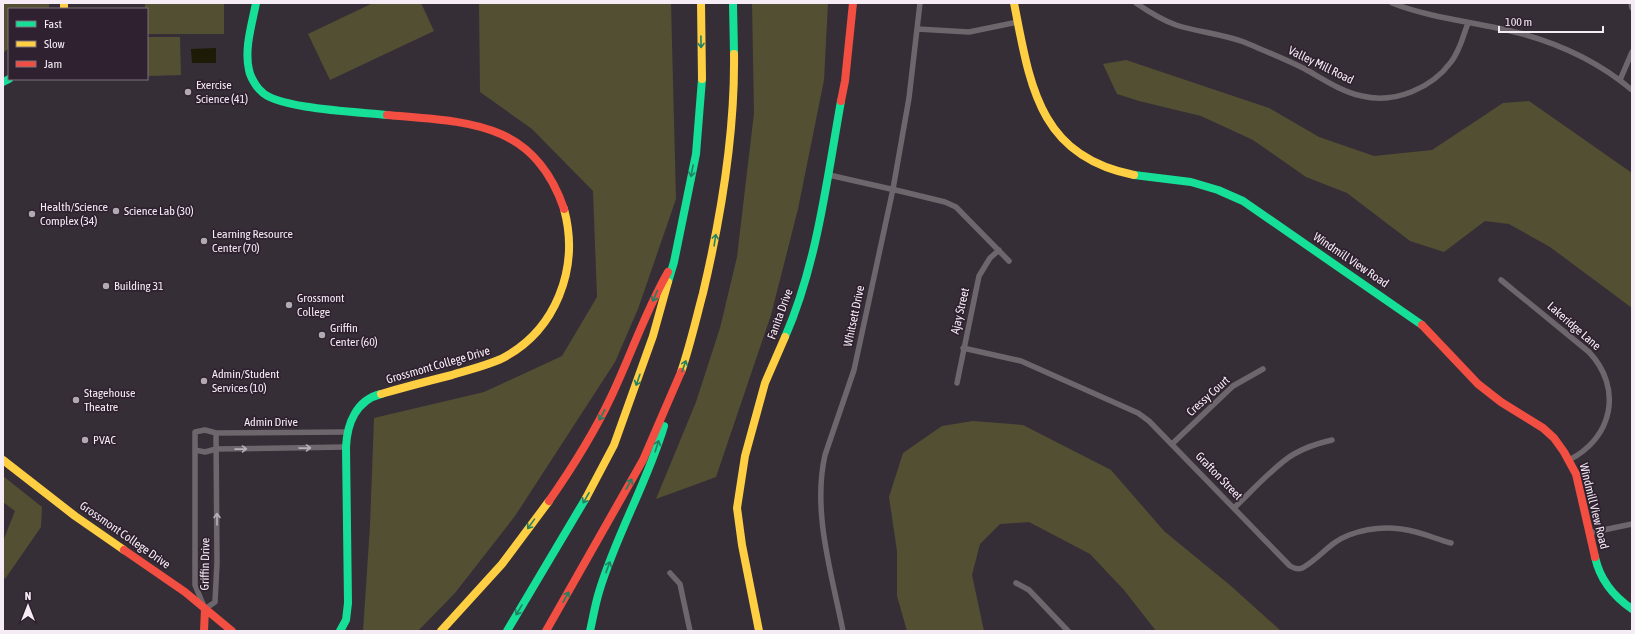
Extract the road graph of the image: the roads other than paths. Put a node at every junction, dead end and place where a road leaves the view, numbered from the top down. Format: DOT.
graph roads {
  1 [pos="256,3"];
  2 [pos="701,3"];
  3 [pos="733,3"];
  4 [pos="853,3"];
  5 [pos="920,3"];
  6 [pos="1014,3"];
  7 [pos="1136,3"];
  8 [pos="1392,3"];
  9 [pos="1630,3"];
  10 [pos="1632,8"];
  11 [pos="1018,22"];
  12 [pos="1468,23"];
  13 [pos="917,29"];
  14 [pos="1632,52"];
  15 [pos="1620,80"];
  16 [pos="1632,90"];
  17 [pos="829,175"];
  18 [pos="894,189"];
  19 [pos="999,250"];
  20 [pos="1009,260"];
  21 [pos="674,262"];
  22 [pos="1501,280"];
  23 [pos="963,348"];
  24 [pos="1263,369"];
  25 [pos="678,380"];
  26 [pos="957,383"];
  27 [pos="195,432"];
  28 [pos="216,432"];
  29 [pos="346,432"];
  30 [pos="1332,440"];
  31 [pos="1172,444"];
  32 [pos="346,447"];
  33 [pos="216,449"];
  34 [pos="195,450"];
  35 [pos="3,460"];
  36 [pos="1569,460"];
  37 [pos="1234,508"];
  38 [pos="1632,524"];
  39 [pos="1589,533"];
  40 [pos="1451,543"];
  41 [pos="670,573"];
  42 [pos="1016,583"];
  43 [pos="1632,608"];
  44 [pos="205,609"];
  45 [pos="547,630"];
  46 [pos="204,631"];
  47 [pos="232,631"];
  48 [pos="340,631"];
  49 [pos="441,631"];
  50 [pos="507,631"];
  51 [pos="590,631"];
  52 [pos="690,631"];
  53 [pos="759,631"];
  54 [pos="843,631"];
  55 [pos="1068,631"];
  1 -- 29 [label="main road, Grossmont College Drive"];
  2 -- 21 [label="main road, one-way"];
  25 -- 3 [label="main road, one-way"];
  4 -- 17 [label="main road, Fanita Drive"];
  5 -- 13 [label="street, Whitsett Drive"];
  6 -- 11 [label="main road, Windmill View Road"];
  7 -- 12 [label="street, Valley Mill Road"];
  8 -- 12 [label="street"];
  9 -- 10 [label="street"];
  11 -- 13 [label="street"];
  11 -- 36 [label="main road, Windmill View Road"];
  12 -- 15 [label="street"];
  13 -- 18 [label="street, Whitsett Drive"];
  14 -- 15 [label="street"];
  15 -- 16 [label="street"];
  17 -- 18 [label="street"];
  17 -- 53 [label="main road, Fanita Drive"];
  18 -- 19 [label="street"];
  18 -- 54 [label="street, Whitsett Drive"];
  19 -- 20 [label="street"];
  19 -- 23 [label="street, Ajay Street"];
  21 -- 49 [label="main road, one-way"];
  21 -- 50 [label="main road, one-way"];
  22 -- 36 [label="street, Lakeridge Lane"];
  23 -- 26 [label="street, Ajay Street"];
  23 -- 31 [label="street, Grafton Street"];
  24 -- 31 [label="street, Cressy Court"];
  45 -- 25 [label="main road, one-way"];
  51 -- 25 [label="main road, one-way"];
  27 -- 28 [label="street, Admin Drive"];
  27 -- 34 [label="street, Griffin Drive"];
  28 -- 29 [label="street, Admin Drive"];
  28 -- 33 [label="street, Griffin Drive"];
  29 -- 32 [label="main road, Grossmont College Drive"];
  30 -- 37 [label="street"];
  31 -- 37 [label="street, Grafton Street"];
  33 -- 32 [label="street, one-way"];
  32 -- 48 [label="main road, Grossmont College Drive"];
  33 -- 34 [label="street"];
  44 -- 33 [label="street, Griffin Drive, one-way"];
  34 -- 44 [label="street, Griffin Drive"];
  35 -- 44 [label="main road, Grossmont College Drive"];
  36 -- 39 [label="main road, Windmill View Road"];
  37 -- 40 [label="street, Grafton Street"];
  38 -- 39 [label="street"];
  39 -- 43 [label="main road, Windmill View Road"];
  41 -- 52 [label="street"];
  42 -- 55 [label="street"];
  44 -- 46 [label="main road"];
  44 -- 47 [label="main road, Grossmont College Drive"];
}
